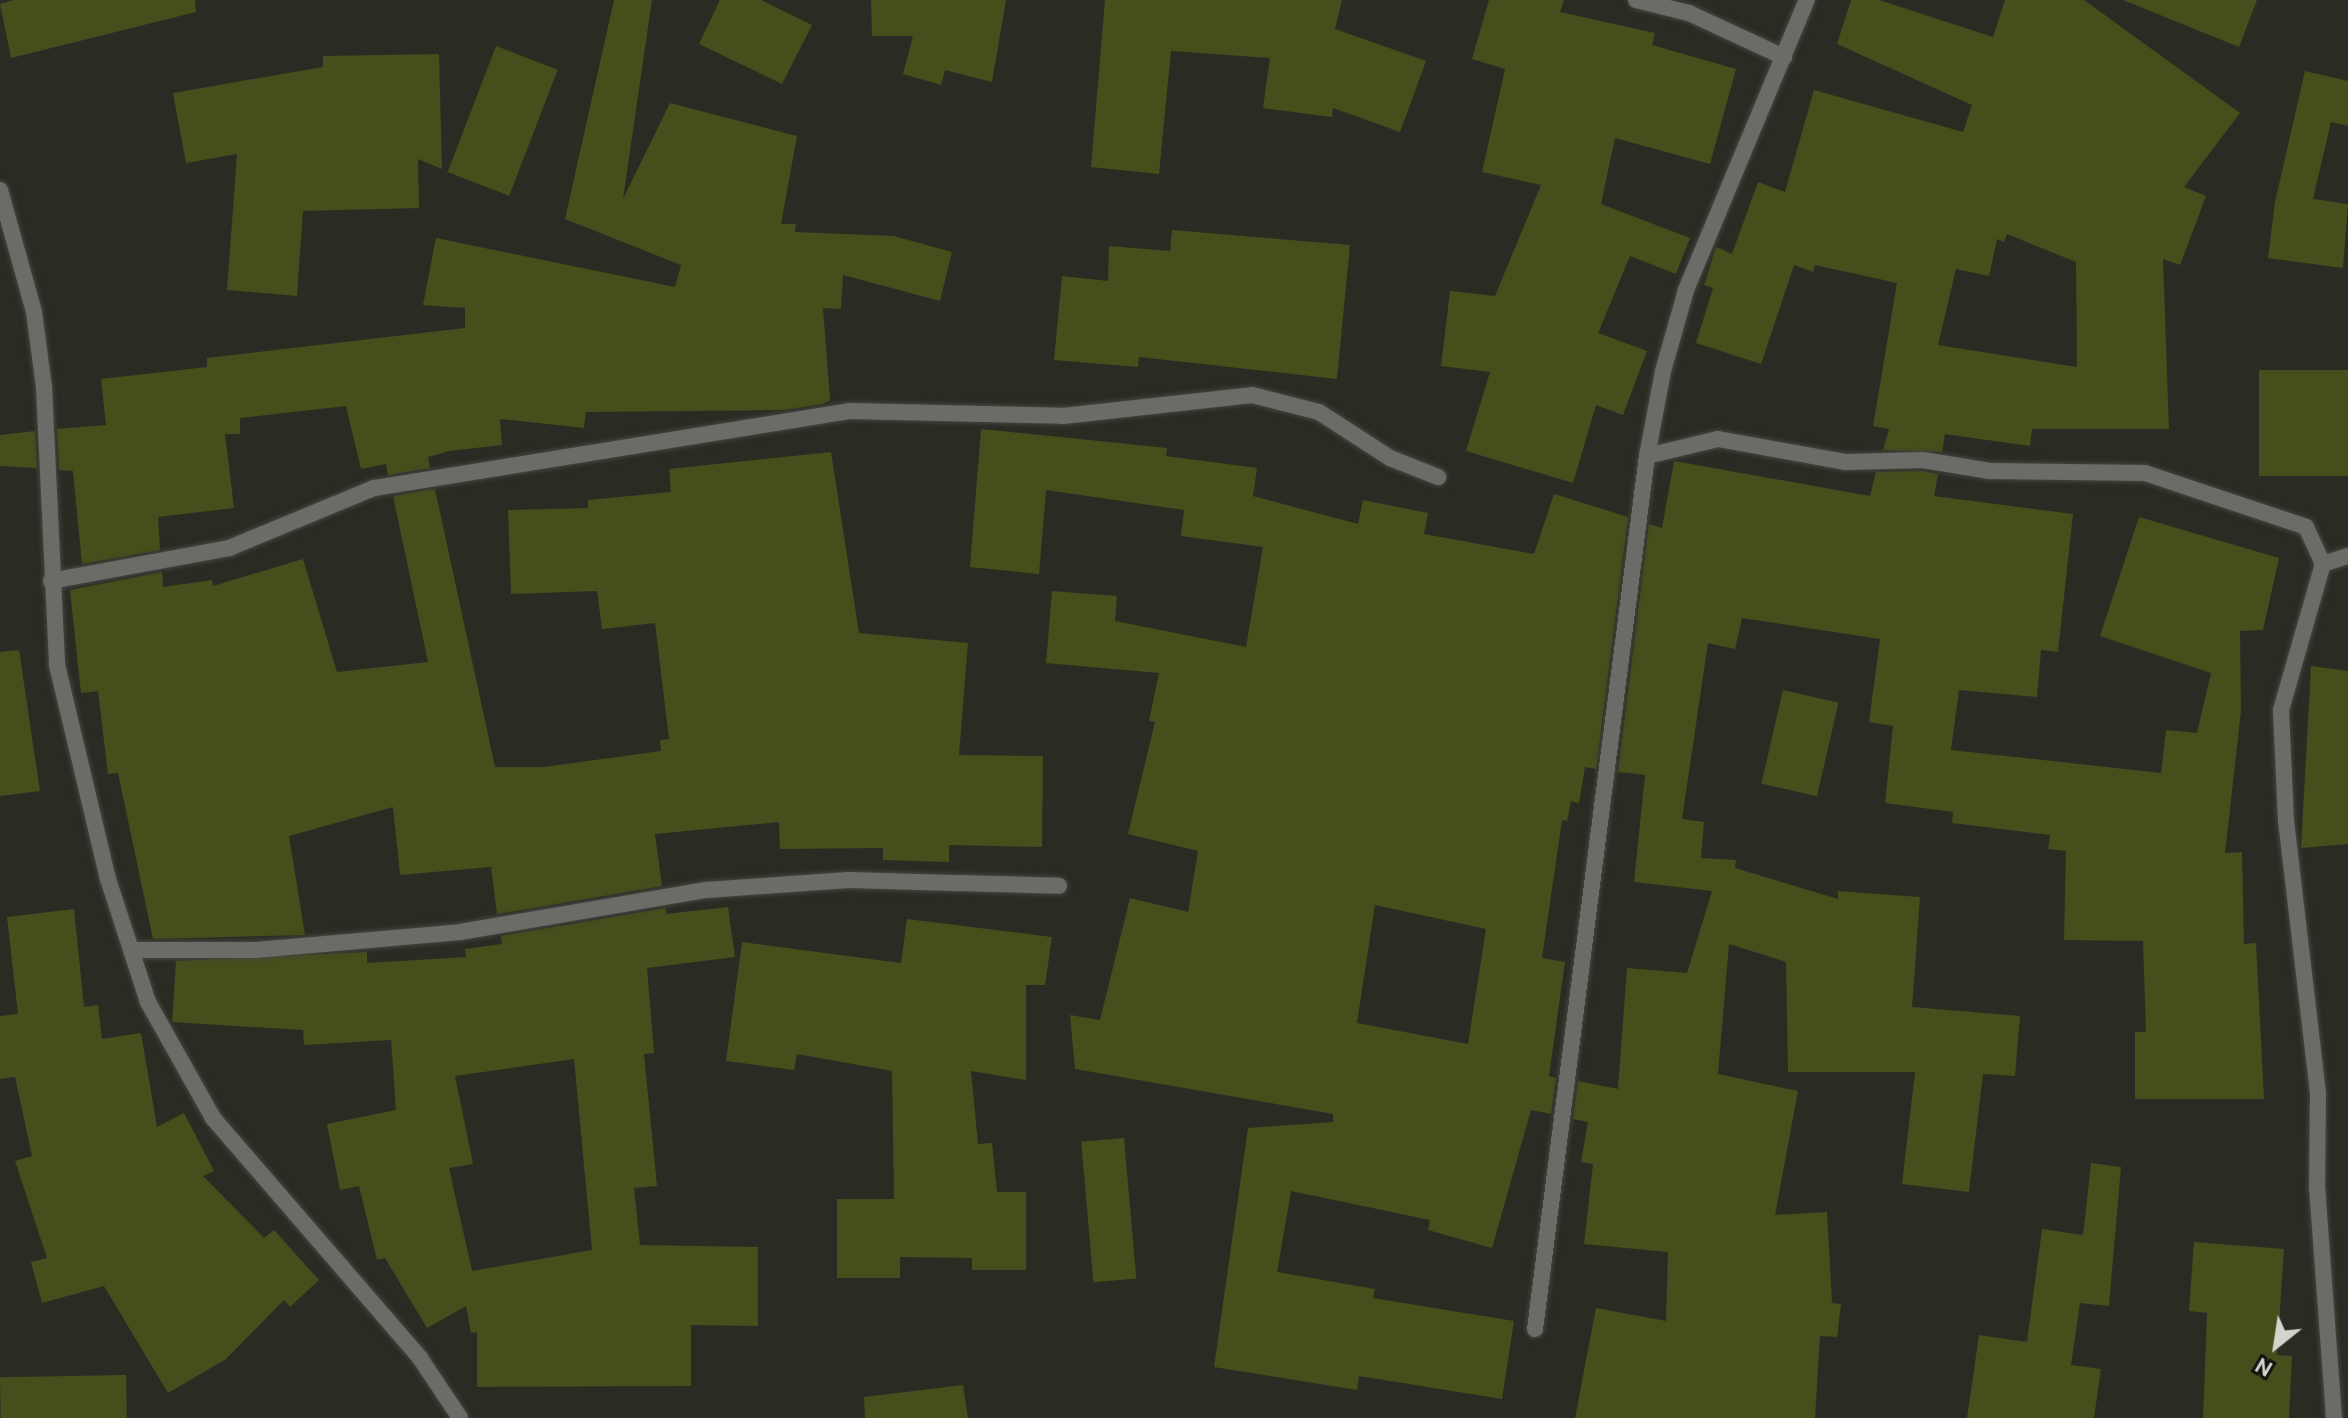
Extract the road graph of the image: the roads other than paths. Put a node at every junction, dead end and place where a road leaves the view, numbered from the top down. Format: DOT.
graph roads {
  1 [pos="1636,0"];
  2 [pos="1807,0"];
  3 [pos="1784,57"];
  4 [pos="0,190"];
  5 [pos="1647,456"];
  6 [pos="1438,477"];
  7 [pos="2348,556"];
  8 [pos="2323,564"];
  9 [pos="51,581"];
  10 [pos="1059,886"];
  11 [pos="131,950"];
  12 [pos="1535,1329"];
  13 [pos="460,1418"];
  14 [pos="2334,1418"];
  1 -- 3 [label="street"];
  2 -- 3 [label="street"];
  3 -- 5 [label="street"];
  4 -- 9 [label="street"];
  5 -- 8 [label="street"];
  5 -- 12 [label="street"];
  6 -- 9 [label="street"];
  7 -- 8 [label="street"];
  8 -- 14 [label="street"];
  9 -- 11 [label="street"];
  10 -- 11 [label="street"];
  11 -- 13 [label="street"];
}
